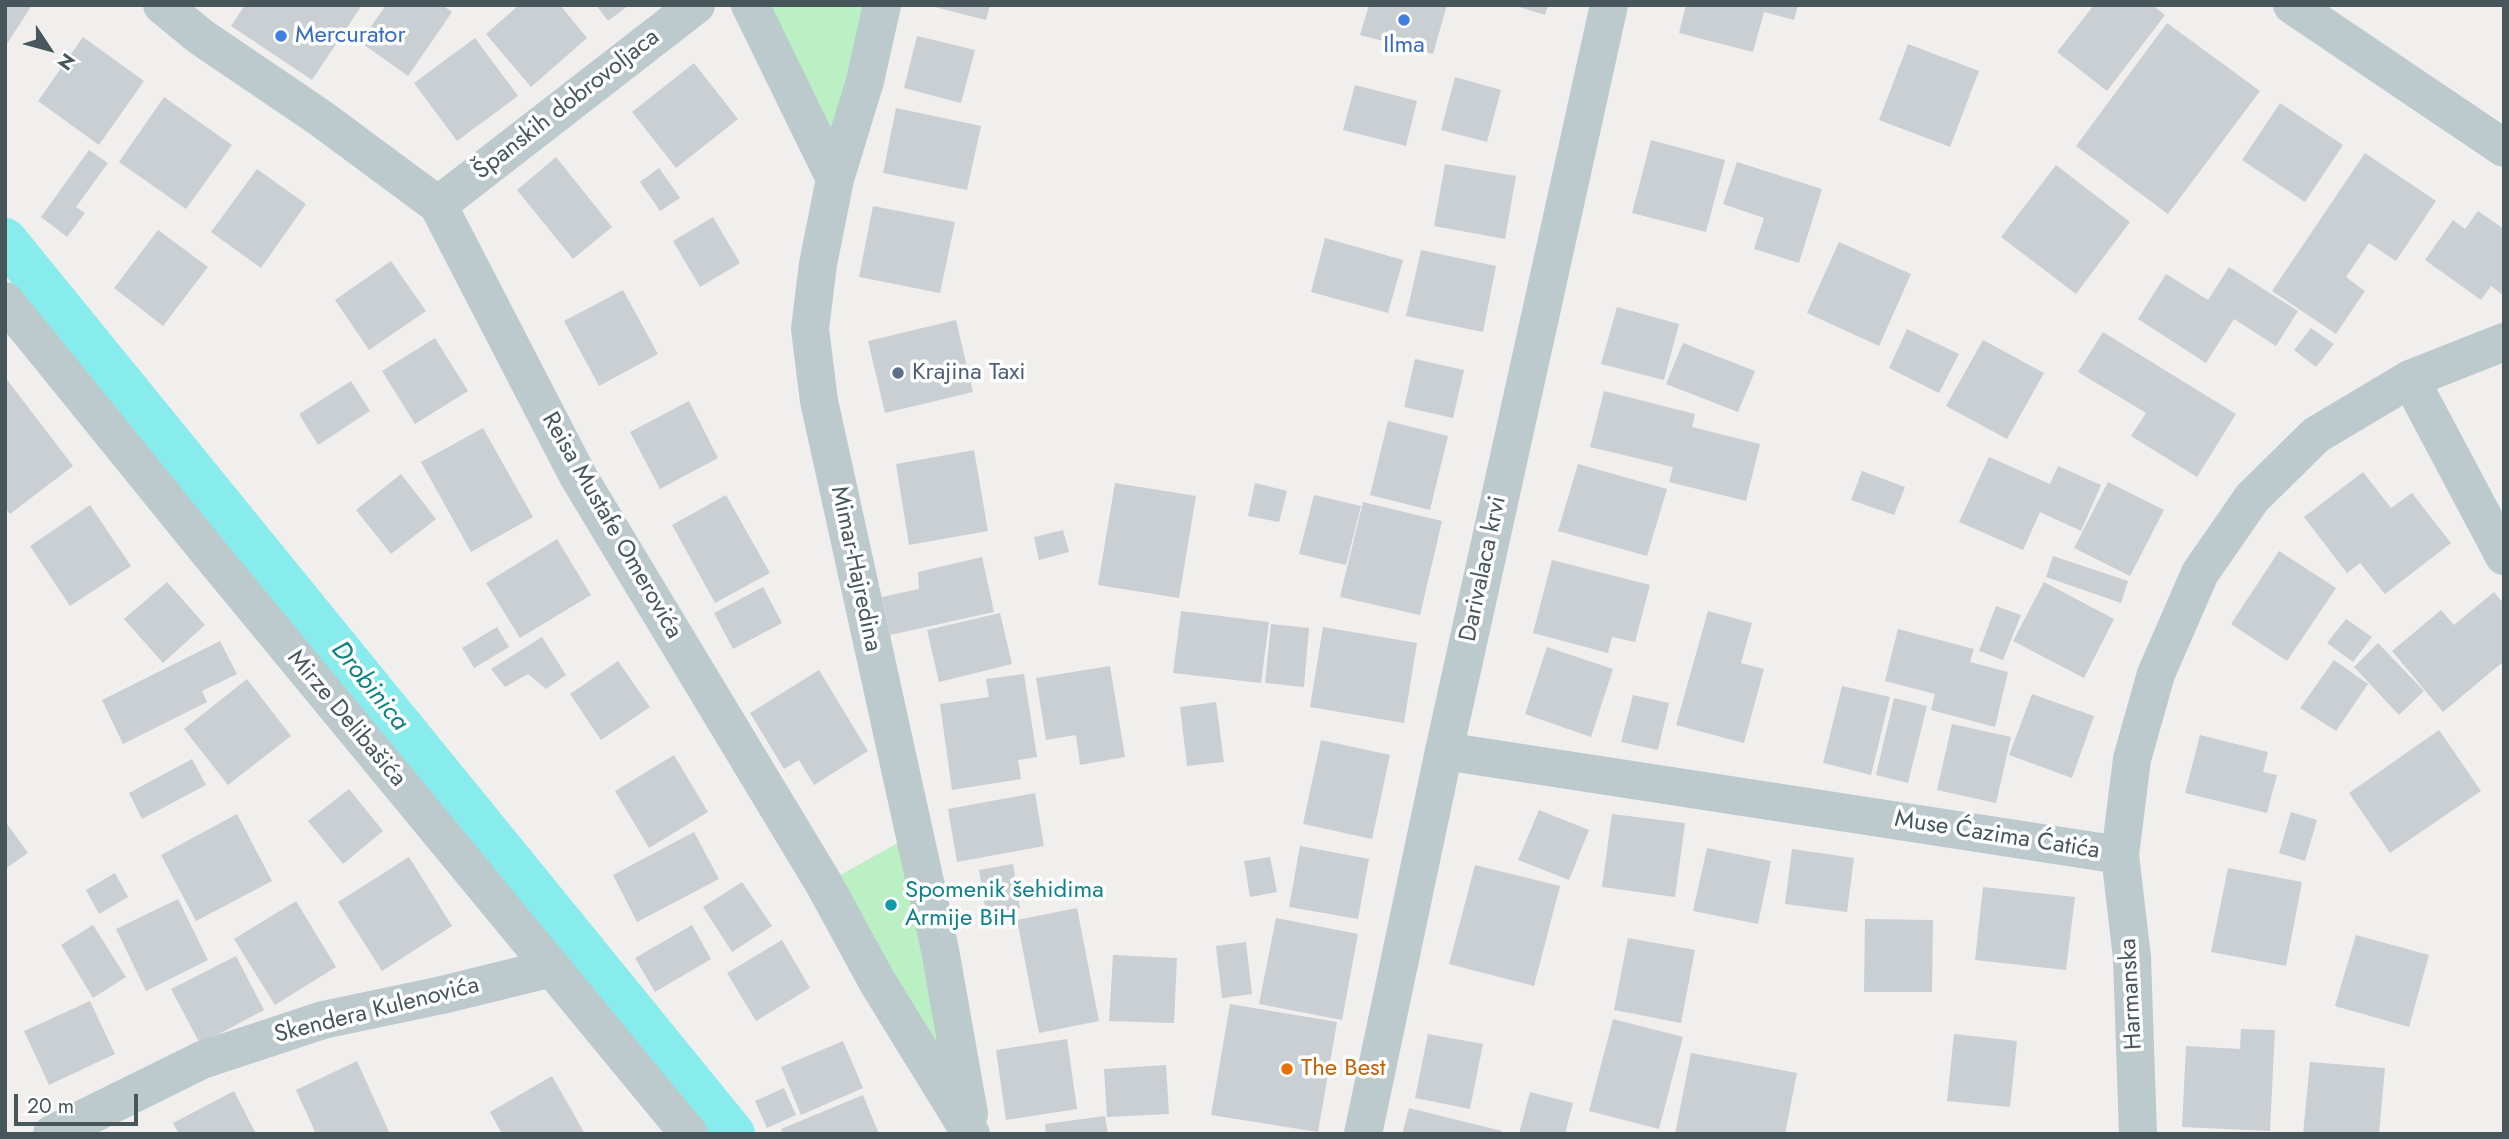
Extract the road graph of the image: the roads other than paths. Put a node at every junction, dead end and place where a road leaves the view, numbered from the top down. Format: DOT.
graph roads {
  1 [pos="162,5"];
  2 [pos="696,5"];
  3 [pos="750,5"];
  4 [pos="882,5"];
  5 [pos="1609,5"];
  6 [pos="2292,5"];
  7 [pos="2504,148"];
  8 [pos="835,179"];
  9 [pos="438,205"];
  10 [pos="5,301"];
  11 [pos="2504,342"];
  12 [pos="2410,379"];
  13 [pos="2504,556"];
  14 [pos="1444,751"];
  15 [pos="2120,855"];
  16 [pos="940,950"];
  17 [pos="552,968"];
  18 [pos="878,983"];
  19 [pos="52,1134"];
  20 [pos="689,1134"];
  21 [pos="972,1134"];
  22 [pos="1363,1134"];
  23 [pos="2138,1134"];
  1 -- 9 [label="street, Reisa Mustafe Omerovića"];
  2 -- 9 [label="street, Španskih dobrovoljaca"];
  3 -- 8 [label="street"];
  4 -- 8 [label="street, Mimar-Hajredina"];
  5 -- 14 [label="street, Darivalaca krvi"];
  6 -- 7 [label="street"];
  8 -- 16 [label="street, Mimar-Hajredina"];
  9 -- 18 [label="street, Reisa Mustafe Omerovića"];
  10 -- 17 [label="street, Mirze Delibašića"];
  11 -- 12 [label="street, Muse Ćazima Ćatića"];
  12 -- 13 [label="street"];
  12 -- 15 [label="street, Muse Ćazima Ćatića"];
  14 -- 15 [label="street, Muse Ćazima Ćatića"];
  14 -- 22 [label="street, Darivalaca krvi"];
  15 -- 23 [label="street, Harmanska"];
  16 -- 18 [label="street"];
  16 -- 21 [label="street, Mimar-Hajredina"];
  17 -- 19 [label="street, Skendera Kulenovića"];
  17 -- 20 [label="street, Mirze Delibašića"];
  18 -- 21 [label="street, Reisa Mustafe Omerovića"];
}
